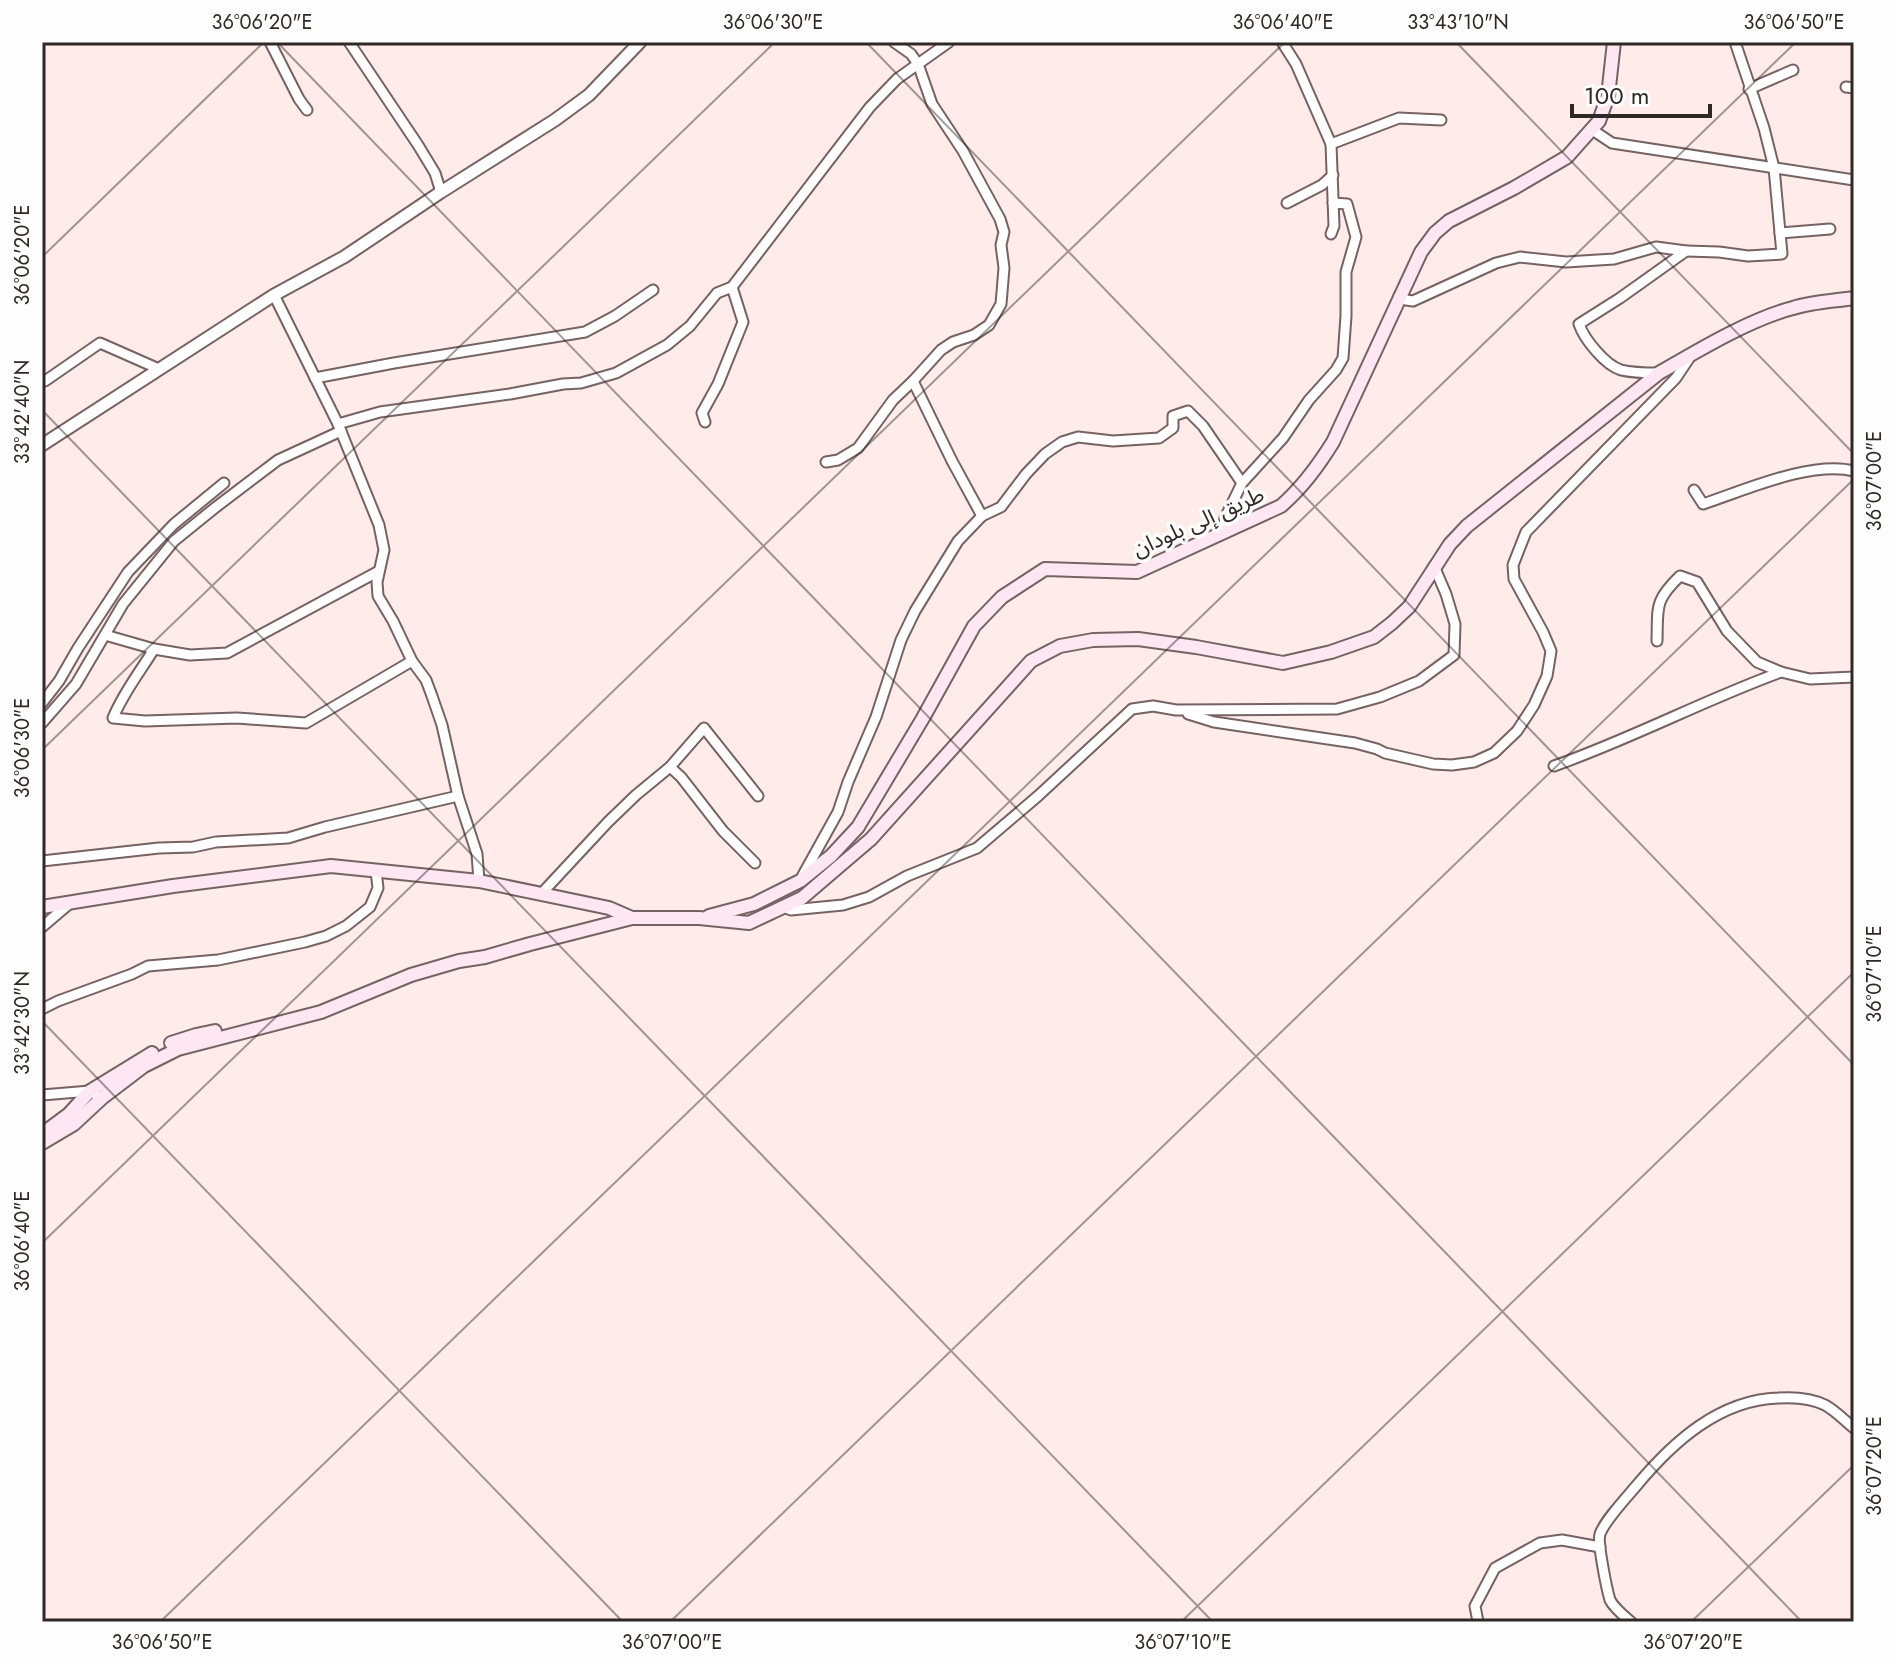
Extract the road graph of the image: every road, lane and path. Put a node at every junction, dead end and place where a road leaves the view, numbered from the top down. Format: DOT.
graph roads {
  1 [pos="270,42"];
  2 [pos="349,42"];
  3 [pos="640,42"];
  4 [pos="894,42"];
  5 [pos="949,42"];
  6 [pos="1282,42"];
  7 [pos="1614,42"];
  8 [pos="1735,42"];
  9 [pos="918,64"];
  10 [pos="1793,70"];
  11 [pos="1749,89"];
  12 [pos="307,110"];
  13 [pos="1441,120"];
  14 [pos="1591,129"];
  15 [pos="1331,144"];
  16 [pos="1774,168"];
  17 [pos="1333,175"];
  18 [pos="1854,180"];
  19 [pos="441,192"];
  20 [pos="1287,203"];
  21 [pos="1333,203"];
  22 [pos="1830,229"];
  23 [pos="1780,233"];
  24 [pos="1331,234"];
  25 [pos="1686,251"];
  26 [pos="732,287"];
  27 [pos="653,290"];
  28 [pos="274,295"];
  29 [pos="1399,296"];
  30 [pos="1854,298"];
  31 [pos="1692,354"];
  32 [pos="159,369"];
  33 [pos="1659,373"];
  34 [pos="315,378"];
  35 [pos="45,381"];
  36 [pos="913,381"];
  37 [pos="705,422"];
  38 [pos="340,428"];
  39 [pos="42,445"];
  40 [pos="826,462"];
  41 [pos="1854,471"];
  42 [pos="224,483"];
  43 [pos="1242,483"];
  44 [pos="1694,490"];
  45 [pos="982,516"];
  46 [pos="1223,532"];
  47 [pos="1434,566"];
  48 [pos="379,571"];
  49 [pos="105,635"];
  50 [pos="1657,641"];
  51 [pos="154,649"];
  52 [pos="412,661"];
  53 [pos="1781,672"];
  54 [pos="1854,677"];
  55 [pos="42,703"];
  56 [pos="1176,710"];
  57 [pos="42,723"];
  58 [pos="1554,766"];
  59 [pos="670,767"];
  60 [pos="458,796"];
  61 [pos="758,796"];
  62 [pos="42,861"];
  63 [pos="755,863"];
  64 [pos="376,871"];
  65 [pos="479,881"];
  66 [pos="800,881"];
  67 [pos="542,893"];
  68 [pos="69,904"];
  69 [pos="42,907"];
  70 [pos="783,907"];
  71 [pos="632,918"];
  72 [pos="699,918"];
  73 [pos="42,927"];
  74 [pos="42,1009"];
  75 [pos="274,1024"];
  76 [pos="90,1091"];
  77 [pos="42,1095"];
  78 [pos="102,1098"];
  79 [pos="78,1103"];
  80 [pos="42,1134"];
  81 [pos="42,1143"];
  82 [pos="1854,1428"];
  83 [pos="1600,1547"];
  84 [pos="1478,1622"];
  85 [pos="1631,1622"];
  1 -- 12 [label="street"];
  2 -- 19 [label="street"];
  3 -- 19 [label="street"];
  4 -- 9 [label="street"];
  5 -- 9 [label="street"];
  6 -- 15 [label="street"];
  7 -- 14 [label="main road, طريق إلى بلودان"];
  8 -- 11 [label="street"];
  9 -- 26 [label="street"];
  9 -- 36 [label="street"];
  10 -- 11 [label="street"];
  11 -- 16 [label="street"];
  13 -- 15 [label="street"];
  14 -- 16 [label="street"];
  14 -- 29 [label="main road, طريق إلى بلودان"];
  15 -- 17 [label="street"];
  16 -- 18 [label="street"];
  16 -- 23 [label="street"];
  17 -- 20 [label="street"];
  17 -- 21 [label="street"];
  19 -- 28 [label="street"];
  21 -- 24 [label="street"];
  21 -- 43 [label="street"];
  22 -- 23 [label="street"];
  23 -- 25 [label="street"];
  25 -- 29 [label="street"];
  25 -- 33 [label="street"];
  26 -- 37 [label="street"];
  26 -- 38 [label="street"];
  27 -- 34 [label="street"];
  28 -- 32 [label="street"];
  28 -- 34 [label="street"];
  29 -- 46 [label="main road, طريق إلى بلودان"];
  30 -- 31 [label="main road"];
  31 -- 33 [label="main road"];
  31 -- 56 [label="street"];
  32 -- 35 [label="street"];
  32 -- 39 [label="street"];
  33 -- 47 [label="main road"];
  34 -- 38 [label="street"];
  36 -- 40 [label="street"];
  36 -- 45 [label="street"];
  38 -- 48 [label="street"];
  38 -- 49 [label="street"];
  41 -- 44 [label="street"];
  42 -- 55 [label="street"];
  43 -- 45 [label="street"];
  43 -- 46 [label="street"];
  45 -- 66 [label="street"];
  46 -- 66 [label="main road, طريق إلى بلودان"];
  47 -- 56 [label="street"];
  47 -- 70 [label="main road"];
  48 -- 51 [label="street"];
  48 -- 52 [label="street"];
  49 -- 51 [label="street"];
  49 -- 57 [label="street"];
  50 -- 53 [label="street"];
  51 -- 52 [label="street"];
  52 -- 60 [label="street"];
  53 -- 54 [label="street"];
  53 -- 58 [label="street"];
  56 -- 70 [label="street"];
  59 -- 61 [label="street"];
  59 -- 63 [label="street"];
  59 -- 67 [label="street"];
  60 -- 62 [label="street"];
  60 -- 65 [label="street"];
  64 -- 65 [label="main road"];
  64 -- 68 [label="main road"];
  64 -- 74 [label="street"];
  65 -- 67 [label="main road"];
  66 -- 72 [label="main road, طريق إلى بلودان"];
  67 -- 71 [label="main road"];
  68 -- 69 [label="main road"];
  68 -- 73 [label="street"];
  70 -- 72 [label="main road"];
  71 -- 72 [label="main road"];
  71 -- 75 [label="main road"];
  75 -- 76 [label="main road"];
  75 -- 78 [label="main road"];
  76 -- 78 [label="street"];
  76 -- 79 [label="main road"];
  77 -- 79 [label="street"];
  78 -- 79 [label="main road"];
  79 -- 80 [label="main road"];
  79 -- 81 [label="main road"];
  82 -- 83 [label="street"];
  83 -- 84 [label="street"];
  83 -- 85 [label="street"];
}
